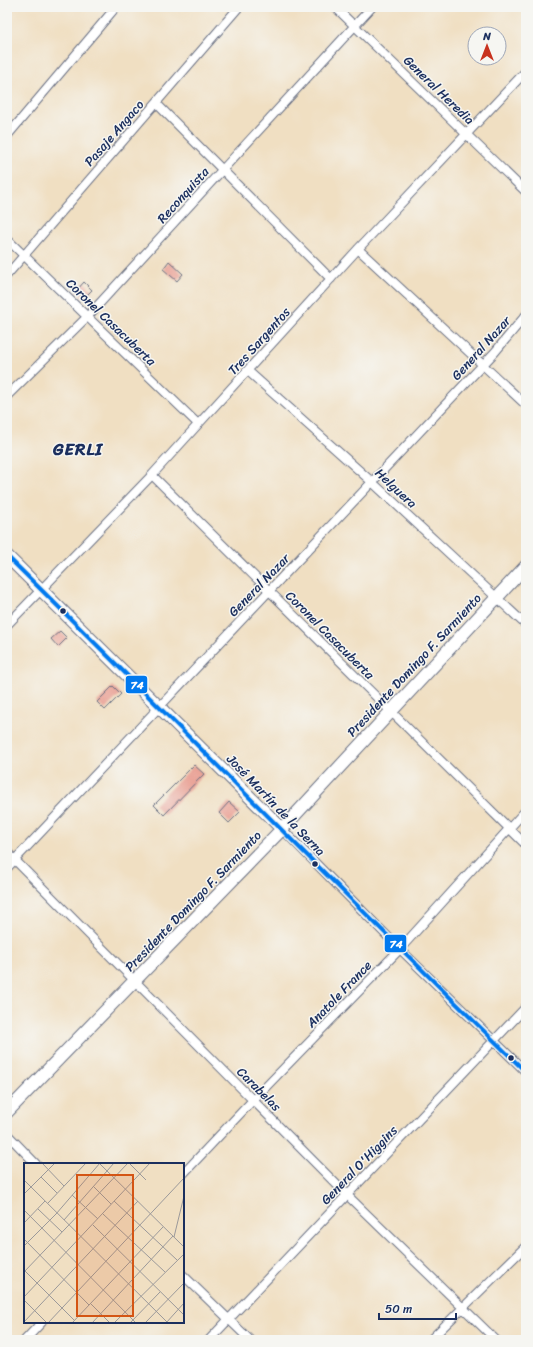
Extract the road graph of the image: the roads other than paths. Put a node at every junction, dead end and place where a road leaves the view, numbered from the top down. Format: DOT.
graph roads {
  1 [pos="116,7"];
  2 [pos="239,7"];
  3 [pos="335,7"];
  4 [pos="372,7"];
  5 [pos="354,26"];
  6 [pos="526,72"];
  7 [pos="156,103"];
  8 [pos="467,134"];
  9 [pos="7,136"];
  10 [pos="222,170"];
  11 [pos="526,192"];
  12 [pos="7,239"];
  13 [pos="358,249"];
  14 [pos="24,255"];
  15 [pos="7,275"];
  16 [pos="331,279"];
  17 [pos="526,315"];
  18 [pos="88,316"];
  19 [pos="484,364"];
  20 [pos="248,371"];
  21 [pos="7,396"];
  22 [pos="526,404"];
  23 [pos="198,424"];
  24 [pos="152,475"];
  25 [pos="372,482"];
  26 [pos="7,556"];
  27 [pos="526,566"];
  28 [pos="40,589"];
  29 [pos="269,592"];
  30 [pos="496,597"];
  31 [pos="7,625"];
  32 [pos="526,625"];
  33 [pos="159,706"];
  34 [pos="390,712"];
  35 [pos="526,810"];
  36 [pos="508,828"];
  37 [pos="282,829"];
  38 [pos="526,846"];
  39 [pos="7,852"];
  40 [pos="15,860"];
  41 [pos="7,868"];
  42 [pos="400,949"];
  43 [pos="136,980"];
  44 [pos="526,1007"];
  45 [pos="495,1040"];
  46 [pos="526,1072"];
  47 [pos="253,1100"];
  48 [pos="7,1112"];
  49 [pos="7,1134"];
  50 [pos="35,1163"];
  51 [pos="184,1173"];
  52 [pos="347,1195"];
  53 [pos="526,1246"];
  54 [pos="184,1277"];
  55 [pos="463,1308"];
  56 [pos="229,1319"];
  57 [pos="41,1323"];
  58 [pos="25,1340"];
  59 [pos="209,1340"];
  60 [pos="250,1340"];
  61 [pos="430,1340"];
  62 [pos="496,1340"];
  1 -- 9 [label="street"];
  2 -- 7 [label="street, Pasaje Angaco"];
  3 -- 5 [label="street, General Heredia"];
  4 -- 5 [label="street, Reconquista"];
  5 -- 8 [label="street, General Heredia"];
  5 -- 10 [label="street, Reconquista"];
  6 -- 8 [label="street, Tres Sargentos"];
  7 -- 10 [label="street"];
  7 -- 14 [label="street, Pasaje Angaco"];
  8 -- 11 [label="street, General Heredia"];
  8 -- 13 [label="street, Tres Sargentos"];
  10 -- 16 [label="street"];
  10 -- 18 [label="street, Reconquista"];
  12 -- 14 [label="street, Coronel Casacuberta"];
  13 -- 16 [label="street, Tres Sargentos"];
  13 -- 19 [label="street"];
  14 -- 15 [label="street, Pasaje Angaco"];
  14 -- 18 [label="street, Coronel Casacuberta"];
  16 -- 20 [label="street, Tres Sargentos"];
  17 -- 19 [label="street, General Nazar"];
  18 -- 21 [label="street, Reconquista"];
  18 -- 23 [label="street, Coronel Casacuberta"];
  19 -- 22 [label="street"];
  19 -- 25 [label="street, General Nazar"];
  20 -- 23 [label="street, Tres Sargentos"];
  20 -- 25 [label="street, Helguera"];
  23 -- 24 [label="street, Tres Sargentos"];
  24 -- 28 [label="street, Tres Sargentos"];
  24 -- 29 [label="street, Coronel Casacuberta"];
  25 -- 29 [label="street, General Nazar"];
  25 -- 30 [label="street, Helguera"];
  26 -- 28 [label="street, José Martín de la Serna"];
  27 -- 30 [label="street, Presidente Domingo F. Sarmiento"];
  28 -- 31 [label="street, Tres Sargentos"];
  28 -- 33 [label="street, José Martín de la Serna"];
  29 -- 33 [label="street, General Nazar"];
  29 -- 34 [label="street, Coronel Casacuberta"];
  30 -- 32 [label="street, Helguera"];
  30 -- 34 [label="street, Presidente Domingo F. Sarmiento"];
  33 -- 37 [label="street, José Martín de la Serna"];
  33 -- 40 [label="street, General Nazar"];
  34 -- 36 [label="street, Coronel Casacuberta"];
  34 -- 37 [label="street, Presidente Domingo F. Sarmiento"];
  35 -- 36 [label="street, Anatole France"];
  36 -- 38 [label="street, Coronel Casacuberta"];
  36 -- 42 [label="street, Anatole France"];
  37 -- 42 [label="street, José Martín de la Serna"];
  37 -- 43 [label="street, Presidente Domingo F. Sarmiento"];
  39 -- 40 [label="street, Carabelas"];
  40 -- 41 [label="street, General Nazar"];
  40 -- 43 [label="street, Carabelas"];
  42 -- 45 [label="street, José Martín de la Serna"];
  42 -- 47 [label="street, Anatole France"];
  43 -- 47 [label="street, Carabelas"];
  43 -- 48 [label="street, Presidente Domingo F. Sarmiento"];
  44 -- 45 [label="street, General O'Higgins"];
  45 -- 46 [label="street, José Martín de la Serna"];
  45 -- 52 [label="street, General O'Higgins"];
  47 -- 51 [label="street, Anatole France"];
  47 -- 52 [label="street, Carabelas"];
  49 -- 50 [label="street"];
  52 -- 55 [label="street, Carabelas"];
  52 -- 56 [label="street, General O'Higgins"];
  53 -- 55 [label="street"];
  54 -- 56 [label="street"];
  55 -- 61 [label="street"];
  55 -- 62 [label="street, Carabelas"];
  56 -- 59 [label="street, General O'Higgins"];
  56 -- 60 [label="street"];
  57 -- 58 [label="street"];
}
